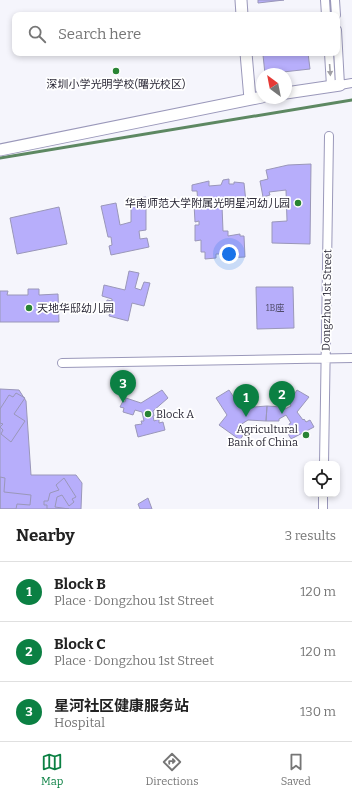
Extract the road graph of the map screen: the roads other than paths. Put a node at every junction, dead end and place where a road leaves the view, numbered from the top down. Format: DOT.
graph roads {
  1 [pos="241,0"];
  2 [pos="325,0"];
  3 [pos="335,0"];
  4 [pos="242,12"];
  5 [pos="326,12"];
  6 [pos="336,12"];
  7 [pos="246,56"];
  8 [pos="330,56"];
  9 [pos="337,56"];
  10 [pos="352,83"];
  11 [pos="336,85"];
  12 [pos="292,92"];
  13 [pos="256,98"];
  14 [pos="250,99"];
  15 [pos="329,136"];
  16 [pos="0,150"];
  17 [pos="352,358"];
  18 [pos="326,359"];
  19 [pos="62,363"];
  20 [pos="324,461"];
  21 [pos="323,497"];
  22 [pos="323,509"];
  1 -- 4 [label="street"];
  2 -- 5 [label="street"];
  3 -- 6 [label="street"];
  7 -- 14 [label="street"];
  8 -- 11 [label="street, one-way"];
  9 -- 11 [label="street"];
  10 -- 11 [label="street"];
  11 -- 12 [label="street"];
  13 -- 14 [label="street"];
  14 -- 16 [label="street"];
  15 -- 18 [label="street, Dongzhou 1st Street"];
  17 -- 18 [label="street"];
  18 -- 19 [label="street"];
  18 -- 20 [label="street, Dongzhou 1st Street"];
  21 -- 22 [label="street"];
}
